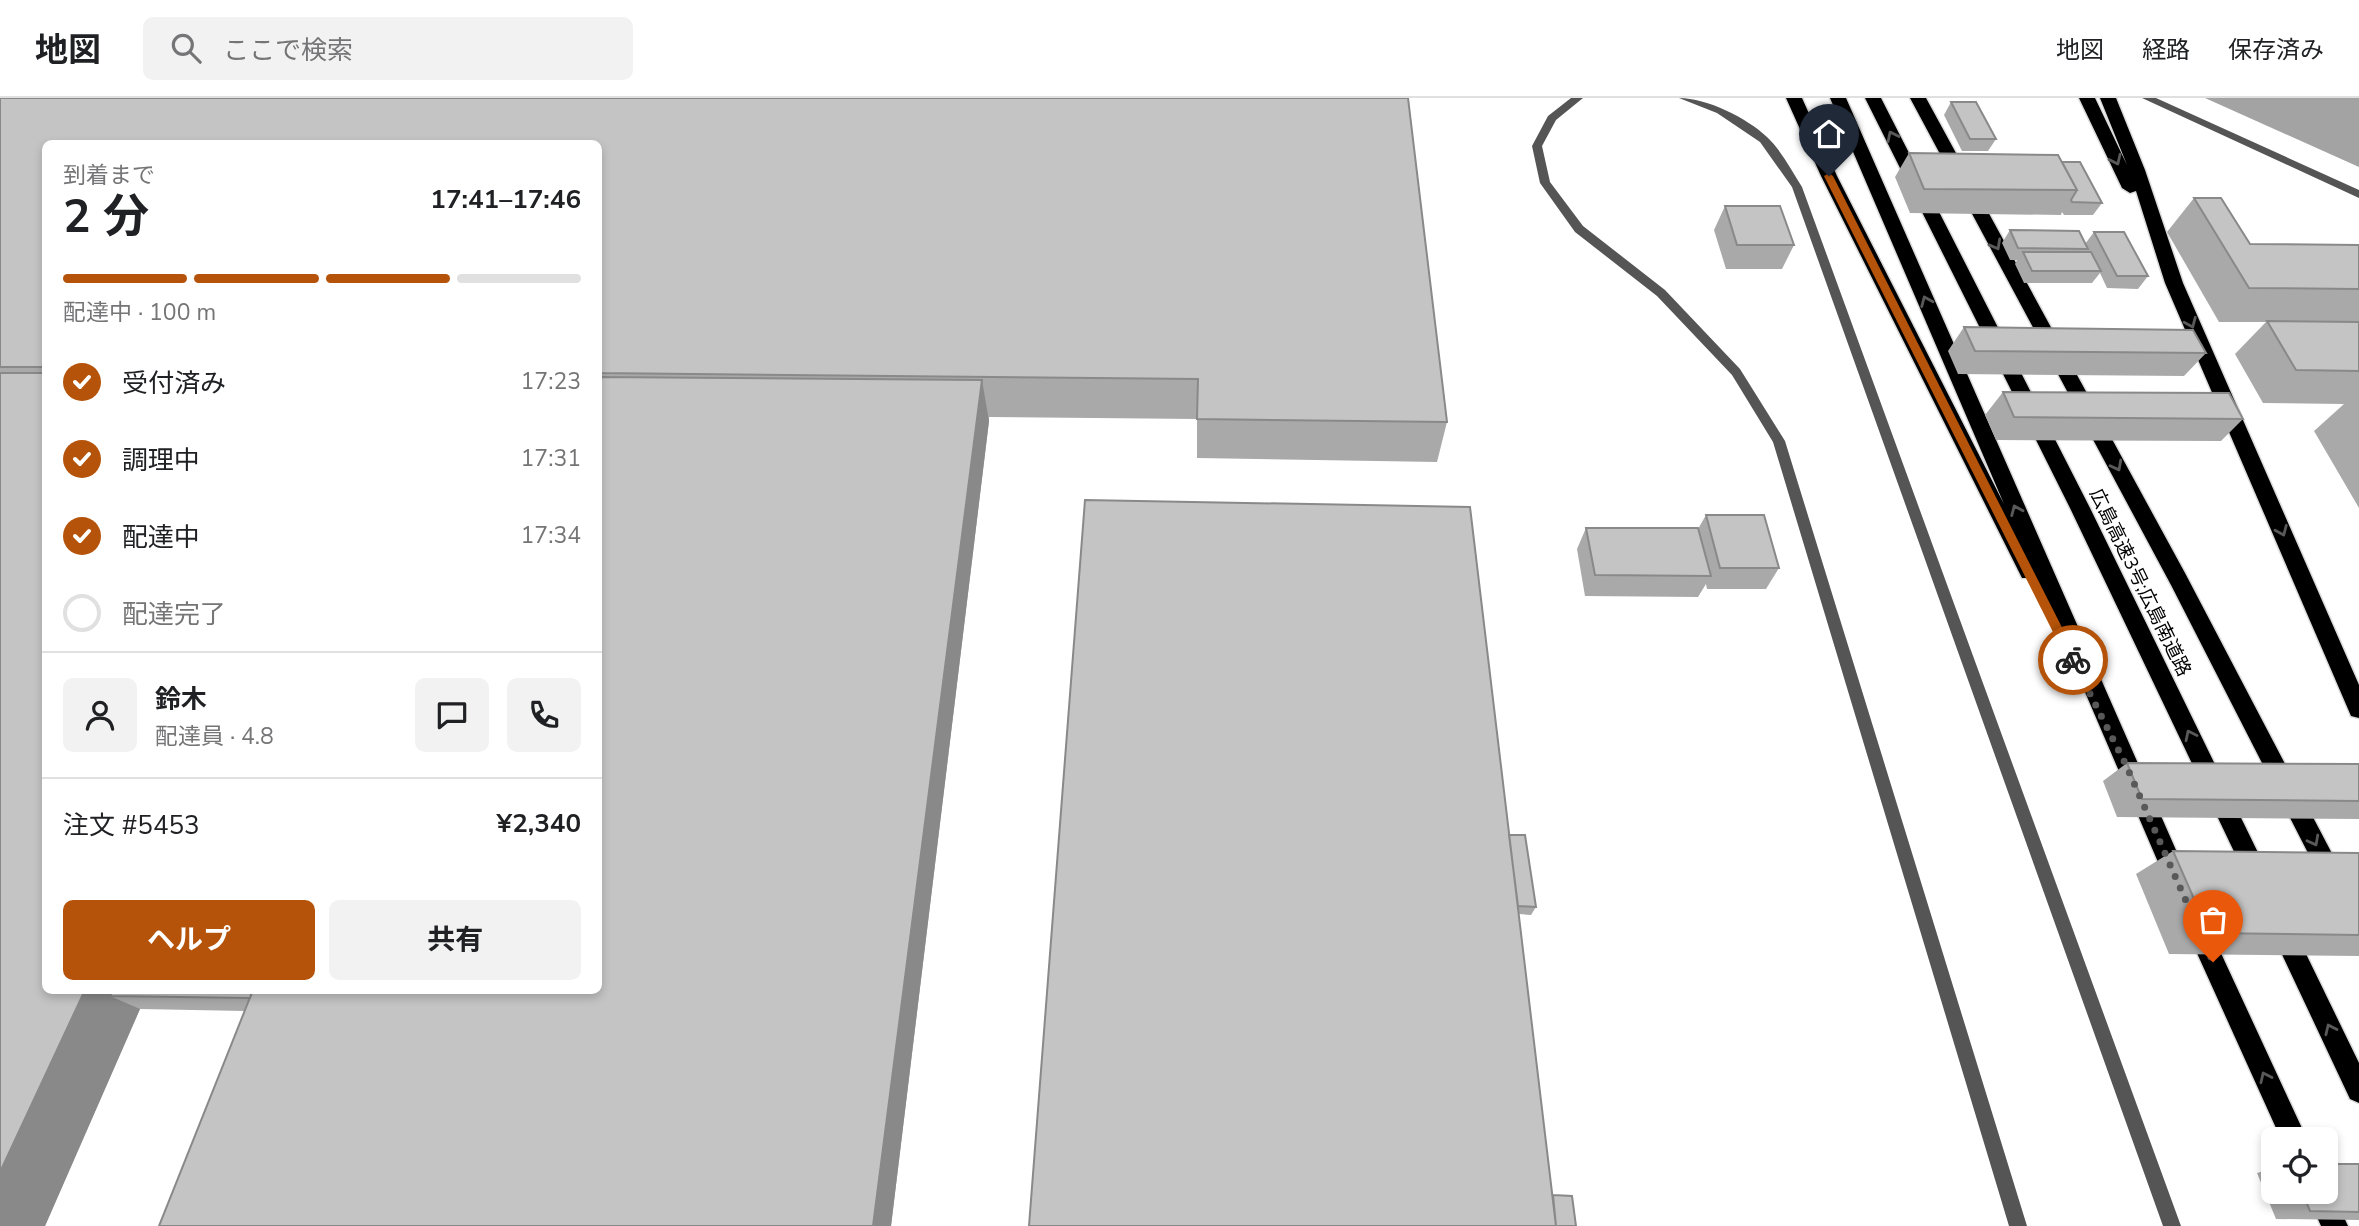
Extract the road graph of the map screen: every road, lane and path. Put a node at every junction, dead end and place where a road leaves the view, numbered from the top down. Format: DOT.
graph roads {
  1 [pos="1578,98"];
  2 [pos="1684,98"];
  3 [pos="1794,98"];
  4 [pos="1838,98"];
  5 [pos="1873,98"];
  6 [pos="1918,98"];
  7 [pos="2088,98"];
  8 [pos="2108,98"];
  9 [pos="2147,98"];
  10 [pos="2359,194"];
  11 [pos="2174,283"];
  12 [pos="2359,709"];
  13 [pos="2126,765"];
  14 [pos="2359,929"];
  15 [pos="2359,1090"];
  16 [pos="2289,1127"];
  17 [pos="2325,1204"];
  18 [pos="2018,1226"];
  19 [pos="2172,1226"];
  20 [pos="2335,1226"];
  1 -- 18 [label="lane"];
  2 -- 19 [label="lane"];
  3 -- 13 [label="highway"];
  13 -- 4 [label="highway, one-way"];
  15 -- 5 [label="highway, 広島高速3号;広島南道路, one-way"];
  6 -- 14 [label="highway, 広島高速3号;広島南道路, one-way"];
  7 -- 11 [label="highway, one-way"];
  8 -- 11 [label="highway"];
  9 -- 10 [label="lane"];
  11 -- 12 [label="highway, one-way"];
  16 -- 13 [label="highway, one-way"];
  17 -- 20 [label="highway"];
}
